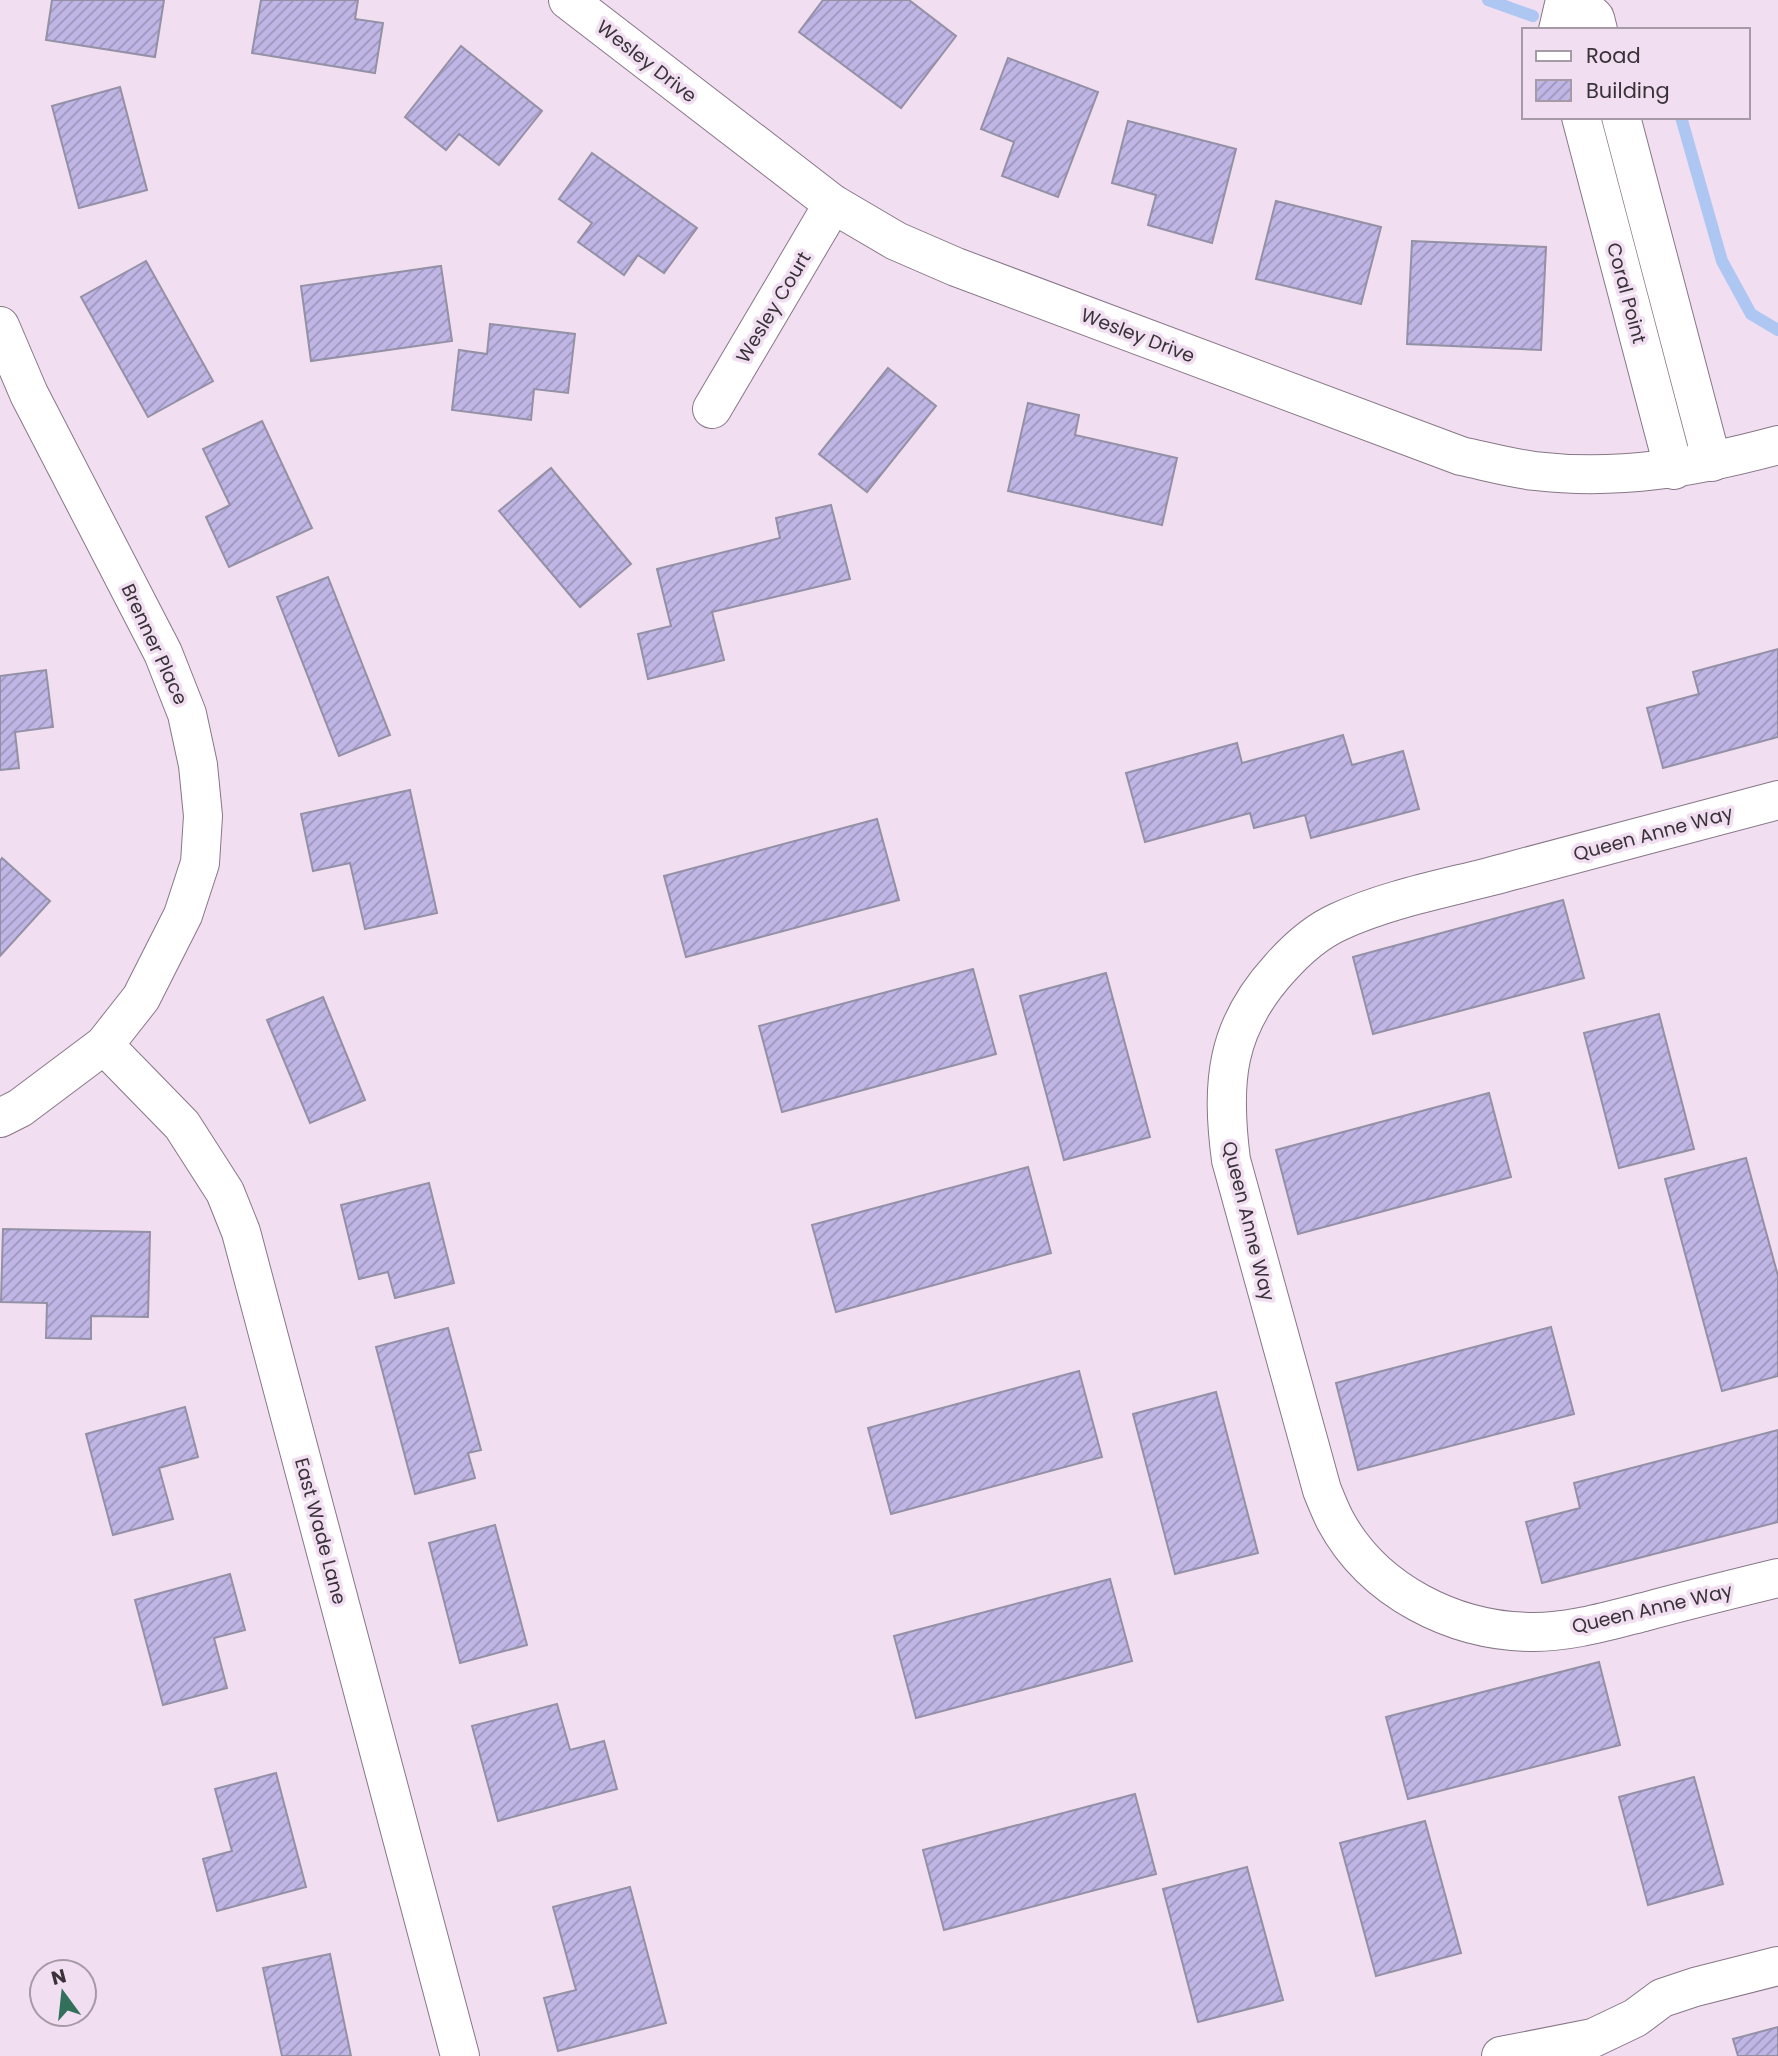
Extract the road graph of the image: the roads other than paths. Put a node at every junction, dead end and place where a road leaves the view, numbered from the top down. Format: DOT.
graph roads {
  1 [pos="568,0"];
  2 [pos="1565,0"];
  3 [pos="1576,0"];
  4 [pos="1558,28"];
  5 [pos="1598,28"];
  6 [pos="1582,119"];
  7 [pos="1622,119"];
  8 [pos="833,204"];
  9 [pos="0,326"];
  10 [pos="712,409"];
  11 [pos="1778,445"];
  12 [pos="1712,462"];
  13 [pos="1674,470"];
  14 [pos="1778,800"];
  15 [pos="104,1045"];
  16 [pos="0,1118"];
  17 [pos="1778,1578"];
  18 [pos="1778,1966"];
  19 [pos="460,2056"];
  20 [pos="1501,2056"];
  1 -- 8 [label="street, Wesley Drive"];
  2 -- 4 [label="street"];
  3 -- 5 [label="street"];
  6 -- 13 [label="street, Coral Point"];
  7 -- 12 [label="street, Coral Point"];
  8 -- 10 [label="street, Wesley Court"];
  8 -- 13 [label="street, Wesley Drive"];
  9 -- 15 [label="street, Brenner Place"];
  11 -- 12 [label="street, Wesley Drive"];
  12 -- 13 [label="street, Wesley Drive"];
  14 -- 17 [label="street, Queen Anne Way"];
  15 -- 16 [label="street, Brenner Place"];
  15 -- 19 [label="street, East Wade Lane"];
  18 -- 20 [label="street"];
}
